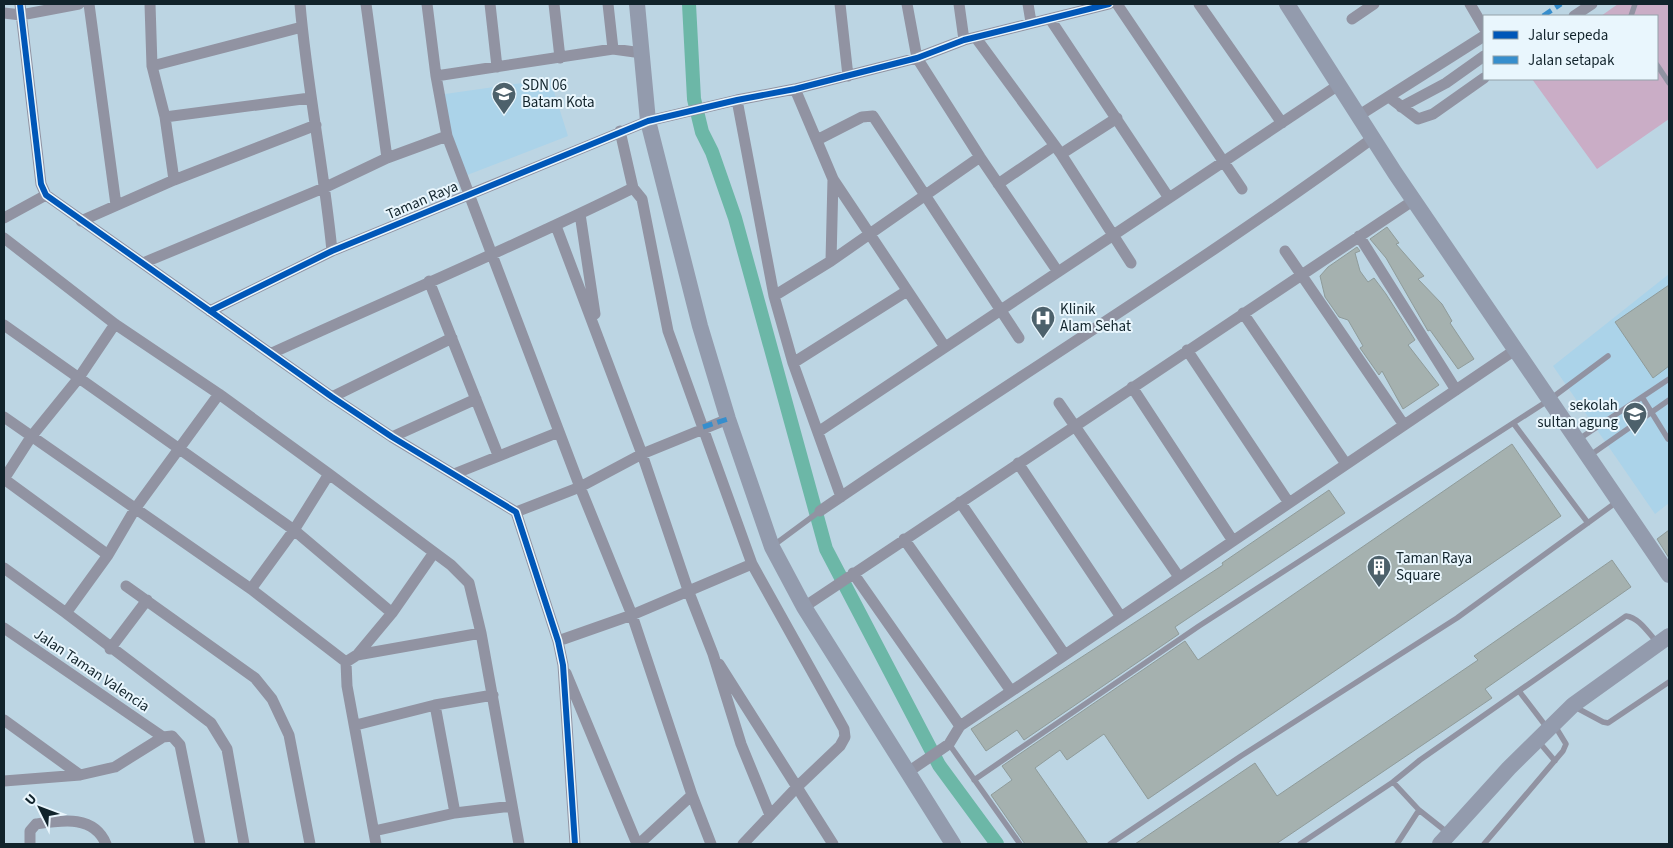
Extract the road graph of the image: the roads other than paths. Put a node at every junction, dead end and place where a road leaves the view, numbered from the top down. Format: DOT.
graph roads {
  1 [pos="78,4"];
  2 [pos="89,4"];
  3 [pos="150,4"];
  4 [pos="300,4"];
  5 [pos="366,4"];
  6 [pos="427,4"];
  7 [pos="490,4"];
  8 [pos="554,4"];
  9 [pos="608,4"];
  10 [pos="637,4"];
  11 [pos="840,4"];
  12 [pos="907,4"];
  13 [pos="959,4"];
  14 [pos="1028,4"];
  15 [pos="1109,4"];
  16 [pos="1117,4"];
  17 [pos="1199,4"];
  18 [pos="1286,4"];
  19 [pos="1374,4"];
  20 [pos="1470,4"];
  21 [pos="1592,4"];
  22 [pos="21,9"];
  23 [pos="4,13"];
  24 [pos="1576,15"];
  25 [pos="1050,18"];
  26 [pos="1352,19"];
  27 [pos="1031,22"];
  28 [pos="1483,26"];
  29 [pos="302,27"];
  30 [pos="1483,37"];
  31 [pos="970,39"];
  32 [pos="613,49"];
  33 [pos="642,53"];
  34 [pos="1483,57"];
  35 [pos="560,58"];
  36 [pos="917,58"];
  37 [pos="152,66"];
  38 [pos="1658,66"];
  39 [pos="497,67"];
  40 [pos="436,76"];
  41 [pos="848,76"];
  42 [pos="1483,79"];
  43 [pos="1669,83"];
  44 [pos="1337,86"];
  45 [pos="795,89"];
  46 [pos="310,98"];
  47 [pos="1389,98"];
  48 [pos="737,100"];
  49 [pos="1401,108"];
  50 [pos="1358,116"];
  51 [pos="165,117"];
  52 [pos="1117,118"];
  53 [pos="648,121"];
  54 [pos="1282,123"];
  55 [pos="316,125"];
  56 [pos="620,131"];
  57 [pos="447,136"];
  58 [pos="1373,138"];
  59 [pos="817,140"];
  60 [pos="1058,150"];
  61 [pos="980,157"];
  62 [pos="387,158"];
  63 [pos="1224,162"];
  64 [pos="174,180"];
  65 [pos="833,180"];
  66 [pos="998,184"];
  67 [pos="326,187"];
  68 [pos="633,188"];
  69 [pos="1242,188"];
  70 [pos="468,194"];
  71 [pos="46,195"];
  72 [pos="926,195"];
  73 [pos="1169,198"];
  74 [pos="1414,200"];
  75 [pos="116,205"];
  76 [pos="580,214"];
  77 [pos="4,218"];
  78 [pos="82,221"];
  79 [pos="556,226"];
  80 [pos="870,234"];
  81 [pos="1113,235"];
  82 [pos="1359,236"];
  83 [pos="4,238"];
  84 [pos="332,251"];
  85 [pos="1285,252"];
  86 [pos="492,256"];
  87 [pos="831,261"];
  88 [pos="144,262"];
  89 [pos="1131,263"];
  90 [pos="1058,272"];
  91 [pos="1301,274"];
  92 [pos="429,281"];
  93 [pos="907,290"];
  94 [pos="774,296"];
  95 [pos="1001,310"];
  96 [pos="210,311"];
  97 [pos="1243,313"];
  98 [pos="116,324"];
  99 [pos="4,325"];
  100 [pos="598,336"];
  101 [pos="452,338"];
  102 [pos="1019,338"];
  103 [pos="945,347"];
  104 [pos="1187,350"];
  105 [pos="1515,350"];
  106 [pos="272,354"];
  107 [pos="1608,356"];
  108 [pos="793,362"];
  109 [pos="78,379"];
  110 [pos="1669,379"];
  111 [pos="1132,387"];
  112 [pos="1456,390"];
  113 [pos="219,394"];
  114 [pos="332,397"];
  115 [pos="1642,397"];
  116 [pos="476,399"];
  117 [pos="1550,400"];
  118 [pos="1669,400"];
  119 [pos="1060,403"];
  120 [pos="1652,412"];
  121 [pos="4,417"];
  122 [pos="728,419"];
  123 [pos="1514,424"];
  124 [pos="1404,425"];
  125 [pos="1074,426"];
  126 [pos="703,427"];
  127 [pos="559,432"];
  128 [pos="818,432"];
  129 [pos="392,437"];
  130 [pos="31,438"];
  131 [pos="1668,439"];
  132 [pos="1578,440"];
  133 [pos="180,450"];
  134 [pos="642,454"];
  135 [pos="498,455"];
  136 [pos="1589,457"];
  137 [pos="1018,463"];
  138 [pos="1346,464"];
  139 [pos="329,474"];
  140 [pos="454,474"];
  141 [pos="4,479"];
  142 [pos="580,487"];
  143 [pos="840,497"];
  144 [pos="1619,500"];
  145 [pos="960,502"];
  146 [pos="1289,503"];
  147 [pos="135,509"];
  148 [pos="820,511"];
  149 [pos="516,512"];
  150 [pos="1588,523"];
  151 [pos="294,530"];
  152 [pos="904,539"];
  153 [pos="1233,541"];
  154 [pos="772,547"];
  155 [pos="433,554"];
  156 [pos="108,555"];
  157 [pos="752,564"];
  158 [pos="4,568"];
  159 [pos="851,574"];
  160 [pos="1669,576"];
  161 [pos="1179,577"];
  162 [pos="126,586"];
  163 [pos="251,589"];
  164 [pos="688,590"];
  165 [pos="147,600"];
  166 [pos="804,607"];
  167 [pos="66,613"];
  168 [pos="392,613"];
  169 [pos="632,615"];
  170 [pos="1121,617"];
  171 [pos="4,628"];
  172 [pos="481,633"];
  173 [pos="1664,640"];
  174 [pos="558,641"];
  175 [pos="110,649"];
  176 [pos="713,654"];
  177 [pos="356,655"];
  178 [pos="1065,655"];
  179 [pos="346,662"];
  180 [pos="563,664"];
  181 [pos="1669,682"];
  182 [pos="1011,691"];
  183 [pos="1518,691"];
  184 [pos="492,695"];
  185 [pos="435,705"];
  186 [pos="1573,706"];
  187 [pos="4,720"];
  188 [pos="356,725"];
  189 [pos="960,726"];
  190 [pos="1546,731"];
  191 [pos="163,737"];
  192 [pos="944,747"];
  193 [pos="1555,761"];
  194 [pos="908,772"];
  195 [pos="80,776"];
  196 [pos="974,780"];
  197 [pos="4,782"];
  198 [pos="1393,782"];
  199 [pos="798,786"];
  200 [pos="692,795"];
  201 [pos="512,806"];
  202 [pos="1419,810"];
  203 [pos="455,814"];
  204 [pos="770,815"];
  205 [pos="374,831"];
  206 [pos="1444,839"];
  207 [pos="948,842"];
  208 [pos="30,844"];
  209 [pos="106,844"];
  210 [pos="200,844"];
  211 [pos="244,844"];
  212 [pos="310,844"];
  213 [pos="376,844"];
  214 [pos="519,844"];
  215 [pos="575,844"];
  216 [pos="638,844"];
  217 [pos="711,844"];
  218 [pos="743,844"];
  219 [pos="833,844"];
  220 [pos="1020,844"];
  221 [pos="1110,844"];
  222 [pos="1300,844"];
  223 [pos="1397,844"];
  224 [pos="1484,844"];
  1 -- 22 [label="street"];
  2 -- 75 [label="street"];
  3 -- 37 [label="street"];
  4 -- 29 [label="street"];
  5 -- 62 [label="street"];
  6 -- 40 [label="street"];
  7 -- 39 [label="street"];
  8 -- 35 [label="street"];
  9 -- 32 [label="street"];
  10 -- 33 [label="street"];
  11 -- 41 [label="street"];
  12 -- 36 [label="street"];
  13 -- 31 [label="street"];
  14 -- 27 [label="street"];
  15 -- 25 [label="street, Taman Raya"];
  16 -- 63 [label="street"];
  17 -- 54 [label="street"];
  18 -- 44 [label="street"];
  19 -- 26 [label="street"];
  20 -- 28 [label="street"];
  21 -- 24 [label="street"];
  22 -- 23 [label="street"];
  22 -- 71 [label="street"];
  25 -- 27 [label="street, Taman Raya"];
  25 -- 52 [label="street"];
  27 -- 31 [label="street, Taman Raya"];
  29 -- 37 [label="street"];
  29 -- 46 [label="street"];
  30 -- 47 [label="street"];
  31 -- 36 [label="street, Taman Raya"];
  31 -- 60 [label="street"];
  32 -- 33 [label="street"];
  32 -- 35 [label="street"];
  33 -- 53 [label="street"];
  34 -- 49 [label="street"];
  35 -- 39 [label="street"];
  36 -- 41 [label="street, Taman Raya"];
  36 -- 61 [label="street"];
  37 -- 51 [label="street"];
  38 -- 43 [label="lane"];
  39 -- 40 [label="street"];
  40 -- 57 [label="street"];
  41 -- 45 [label="street, Taman Raya"];
  42 -- 49 [label="street"];
  44 -- 50 [label="street"];
  44 -- 54 [label="street"];
  45 -- 48 [label="street, Taman Raya"];
  45 -- 59 [label="street"];
  46 -- 51 [label="street"];
  46 -- 55 [label="street"];
  47 -- 49 [label="street"];
  47 -- 50 [label="street"];
  48 -- 53 [label="street, Taman Raya"];
  48 -- 94 [label="street"];
  50 -- 58 [label="street"];
  51 -- 64 [label="street"];
  52 -- 60 [label="street"];
  52 -- 73 [label="street"];
  53 -- 56 [label="street, Taman Raya"];
  53 -- 122 [label="street"];
  54 -- 63 [label="street"];
  55 -- 64 [label="street"];
  55 -- 67 [label="street"];
  56 -- 68 [label="street"];
  56 -- 70 [label="street, Taman Raya"];
  57 -- 62 [label="street"];
  57 -- 70 [label="street"];
  58 -- 74 [label="street"];
  58 -- 143 [label="street"];
  59 -- 65 [label="street"];
  59 -- 72 [label="street"];
  60 -- 66 [label="street"];
  60 -- 81 [label="street"];
  61 -- 66 [label="street"];
  61 -- 72 [label="street"];
  62 -- 67 [label="street"];
  63 -- 69 [label="street"];
  63 -- 73 [label="street"];
  64 -- 75 [label="street"];
  65 -- 80 [label="street"];
  65 -- 87 [label="street"];
  66 -- 90 [label="street"];
  67 -- 84 [label="street"];
  67 -- 88 [label="street"];
  68 -- 76 [label="street"];
  68 -- 126 [label="street"];
  70 -- 84 [label="street, Taman Raya"];
  70 -- 86 [label="street"];
  71 -- 77 [label="street"];
  71 -- 78 [label="street"];
  72 -- 80 [label="street"];
  72 -- 95 [label="street"];
  73 -- 81 [label="street"];
  74 -- 82 [label="street"];
  74 -- 105 [label="street"];
  75 -- 78 [label="street"];
  76 -- 79 [label="street"];
  76 -- 100 [label="street"];
  78 -- 88 [label="street"];
  79 -- 86 [label="street"];
  79 -- 100 [label="street"];
  80 -- 87 [label="street"];
  80 -- 93 [label="street"];
  81 -- 89 [label="street"];
  81 -- 90 [label="street"];
  82 -- 91 [label="street"];
  82 -- 112 [label="street"];
  83 -- 98 [label="street"];
  84 -- 96 [label="street, Taman Raya"];
  85 -- 91 [label="street"];
  86 -- 92 [label="street"];
  86 -- 127 [label="street"];
  87 -- 94 [label="street"];
  88 -- 96 [label="street"];
  90 -- 95 [label="street"];
  91 -- 97 [label="street"];
  91 -- 124 [label="street"];
  92 -- 101 [label="street"];
  92 -- 106 [label="street"];
  93 -- 103 [label="street"];
  93 -- 108 [label="street"];
  94 -- 108 [label="street"];
  95 -- 102 [label="street"];
  95 -- 103 [label="street"];
  96 -- 106 [label="street"];
  97 -- 104 [label="street"];
  97 -- 138 [label="street"];
  98 -- 109 [label="street"];
  98 -- 113 [label="street"];
  99 -- 109 [label="street"];
  100 -- 134 [label="street"];
  101 -- 114 [label="street"];
  101 -- 116 [label="street"];
  103 -- 128 [label="street"];
  104 -- 111 [label="street"];
  104 -- 146 [label="street"];
  105 -- 112 [label="street"];
  105 -- 117 [label="street"];
  106 -- 114 [label="street"];
  107 -- 117 [label="lane"];
  108 -- 128 [label="street"];
  109 -- 130 [label="street"];
  109 -- 133 [label="street"];
  110 -- 115 [label="lane"];
  111 -- 125 [label="street"];
  111 -- 153 [label="street"];
  112 -- 124 [label="street"];
  113 -- 133 [label="street"];
  113 -- 139 [label="street"];
  114 -- 129 [label="street"];
  115 -- 120 [label="lane"];
  115 -- 132 [label="lane"];
  116 -- 129 [label="street"];
  116 -- 135 [label="street"];
  117 -- 123 [label="lane"];
  117 -- 132 [label="street"];
  118 -- 120 [label="lane"];
  119 -- 125 [label="street"];
  120 -- 131 [label="lane"];
  120 -- 136 [label="lane"];
  121 -- 130 [label="street"];
  122 -- 126 [label="street"];
  122 -- 154 [label="street"];
  123 -- 150 [label="lane"];
  123 -- 196 [label="lane"];
  124 -- 138 [label="street"];
  125 -- 137 [label="street"];
  125 -- 161 [label="street"];
  126 -- 134 [label="street"];
  126 -- 157 [label="street"];
  127 -- 135 [label="street"];
  127 -- 142 [label="street"];
  128 -- 143 [label="street"];
  129 -- 140 [label="street"];
  130 -- 141 [label="street"];
  130 -- 147 [label="street"];
  132 -- 136 [label="street"];
  133 -- 147 [label="street"];
  133 -- 151 [label="street"];
  134 -- 142 [label="street"];
  134 -- 164 [label="street"];
  135 -- 140 [label="street"];
  136 -- 144 [label="street"];
  137 -- 145 [label="street"];
  137 -- 170 [label="street"];
  138 -- 146 [label="street"];
  139 -- 151 [label="street"];
  139 -- 155 [label="street"];
  140 -- 149 [label="street"];
  141 -- 156 [label="street"];
  142 -- 149 [label="street"];
  142 -- 169 [label="street"];
  143 -- 148 [label="street"];
  144 -- 150 [label="lane"];
  144 -- 160 [label="street"];
  145 -- 152 [label="street"];
  145 -- 178 [label="street"];
  146 -- 153 [label="street"];
  147 -- 156 [label="street"];
  147 -- 163 [label="street"];
  148 -- 154 [label="lane"];
  149 -- 174 [label="street"];
  150 -- 221 [label="lane"];
  151 -- 163 [label="street"];
  151 -- 168 [label="street"];
  152 -- 159 [label="street"];
  152 -- 182 [label="street"];
  153 -- 161 [label="street"];
  154 -- 166 [label="street"];
  155 -- 168 [label="street"];
  155 -- 172 [label="street"];
  156 -- 167 [label="street"];
  157 -- 164 [label="street"];
  157 -- 199 [label="street"];
  158 -- 167 [label="street"];
  159 -- 166 [label="street"];
  159 -- 189 [label="street"];
  161 -- 170 [label="street"];
  162 -- 165 [label="street"];
  163 -- 179 [label="street"];
  164 -- 169 [label="street"];
  164 -- 176 [label="street"];
  165 -- 175 [label="street"];
  165 -- 212 [label="street"];
  166 -- 194 [label="street"];
  167 -- 175 [label="street"];
  168 -- 177 [label="street"];
  169 -- 174 [label="street"];
  169 -- 200 [label="street"];
  170 -- 178 [label="street"];
  171 -- 191 [label="street, Jalan Taman Valencia"];
  172 -- 177 [label="street"];
  172 -- 184 [label="street"];
  173 -- 183 [label="lane"];
  173 -- 186 [label="street"];
  174 -- 180 [label="street"];
  175 -- 211 [label="street"];
  176 -- 199 [label="street"];
  176 -- 204 [label="street"];
  177 -- 179 [label="street"];
  178 -- 182 [label="street"];
  179 -- 188 [label="street"];
  180 -- 215 [label="street"];
  180 -- 216 [label="street"];
  181 -- 186 [label="lane"];
  182 -- 189 [label="street"];
  183 -- 190 [label="lane"];
  183 -- 198 [label="lane"];
  184 -- 185 [label="street"];
  184 -- 201 [label="street"];
  185 -- 188 [label="street"];
  185 -- 203 [label="street"];
  186 -- 190 [label="street"];
  187 -- 195 [label="street"];
  188 -- 205 [label="street"];
  189 -- 192 [label="street"];
  190 -- 193 [label="lane"];
  190 -- 193 [label="lane"];
  190 -- 206 [label="street"];
  191 -- 195 [label="street"];
  191 -- 210 [label="street, Jalan Taman Valencia"];
  192 -- 194 [label="street"];
  192 -- 196 [label="lane"];
  193 -- 224 [label="lane"];
  194 -- 207 [label="street"];
  195 -- 197 [label="street"];
  196 -- 220 [label="lane"];
  198 -- 202 [label="lane"];
  198 -- 222 [label="lane"];
  199 -- 204 [label="street"];
  199 -- 219 [label="street"];
  200 -- 216 [label="street"];
  200 -- 217 [label="street"];
  201 -- 203 [label="street"];
  201 -- 214 [label="street"];
  202 -- 206 [label="lane"];
  202 -- 223 [label="lane"];
  203 -- 205 [label="street"];
  204 -- 218 [label="street"];
  205 -- 213 [label="street"];
  208 -- 209 [label="street"];
}
